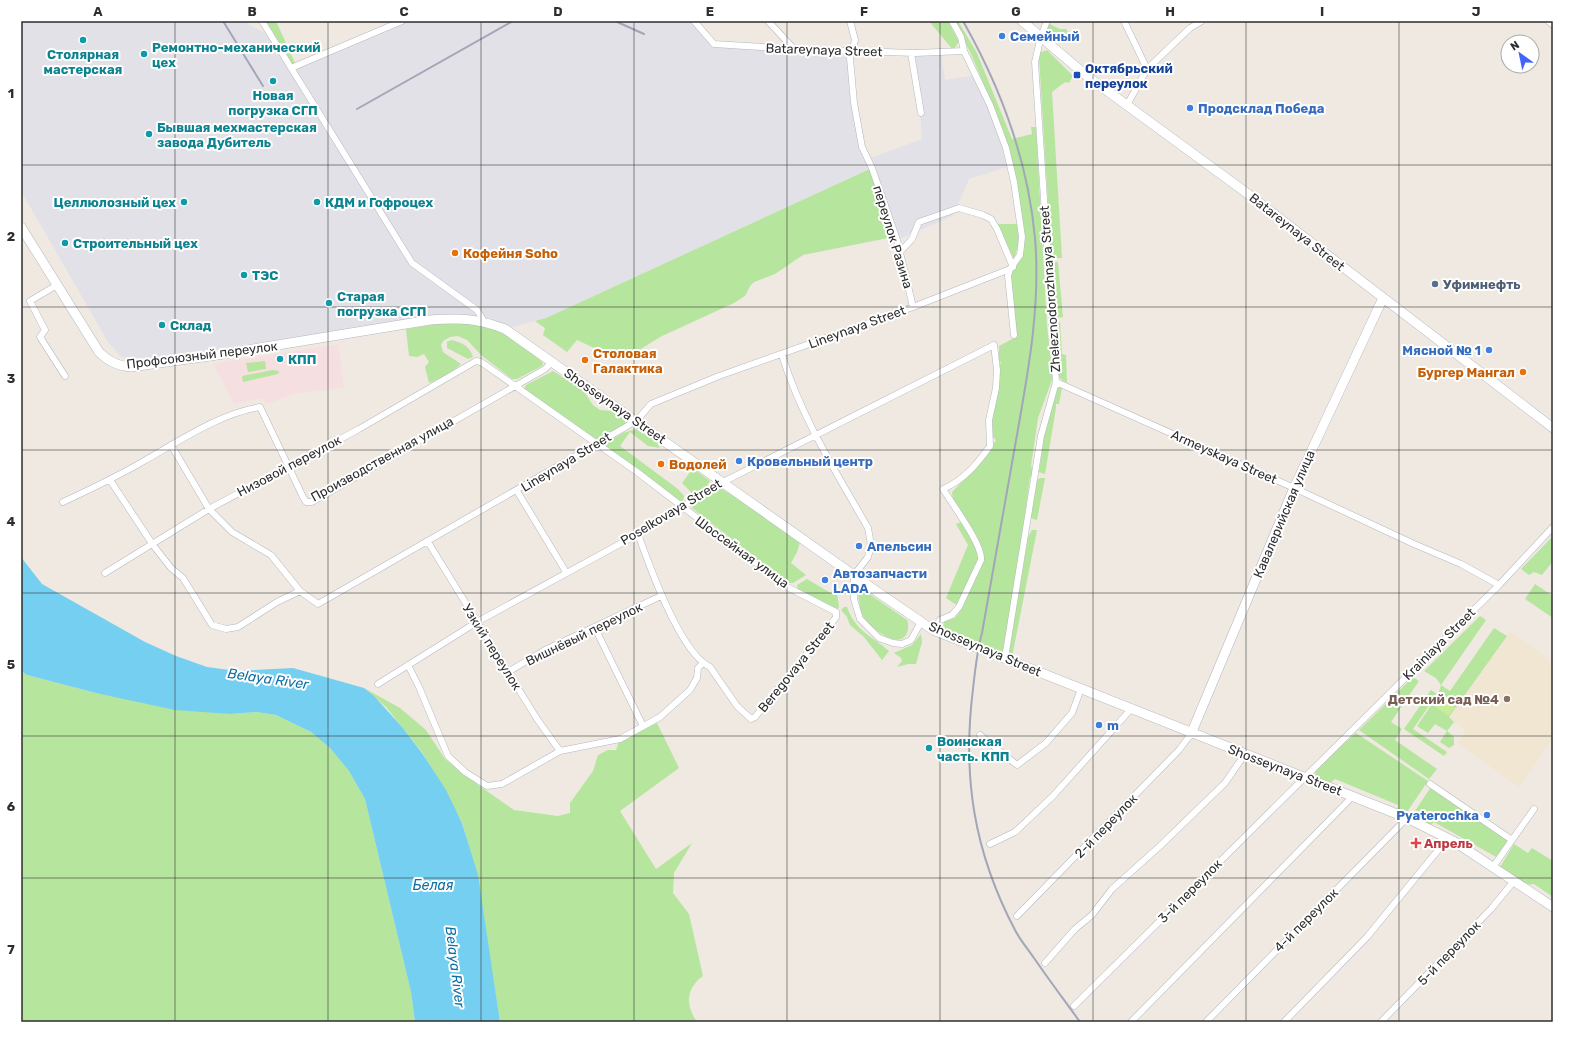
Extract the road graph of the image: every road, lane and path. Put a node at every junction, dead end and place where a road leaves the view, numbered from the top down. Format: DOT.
graph roads {
  1 [pos="262,21"];
  2 [pos="381,21"];
  3 [pos="402,21"];
  4 [pos="694,21"];
  5 [pos="768,21"];
  6 [pos="850,21"];
  7 [pos="952,21"];
  8 [pos="1022,21"];
  9 [pos="1047,21"];
  10 [pos="1124,21"];
  11 [pos="1202,21"];
  12 [pos="1548,21"];
  13 [pos="1553,25"];
  14 [pos="384,28"];
  15 [pos="1041,36"];
  16 [pos="794,50"];
  17 [pos="852,51"];
  18 [pos="964,51"];
  19 [pos="911,53"];
  20 [pos="290,68"];
  21 [pos="1146,69"];
  22 [pos="1127,105"];
  23 [pos="921,113"];
  24 [pos="21,227"];
  25 [pos="900,252"];
  26 [pos="1012,268"];
  27 [pos="57,285"];
  28 [pos="1383,298"];
  29 [pos="913,307"];
  30 [pos="459,318"];
  31 [pos="482,320"];
  32 [pos="1014,335"];
  33 [pos="782,355"];
  34 [pos="476,361"];
  35 [pos="552,362"];
  36 [pos="65,376"];
  37 [pos="1056,382"];
  38 [pos="512,386"];
  39 [pos="636,421"];
  40 [pos="1553,428"];
  41 [pos="815,436"];
  42 [pos="596,443"];
  43 [pos="171,446"];
  44 [pos="287,466"];
  45 [pos="110,480"];
  46 [pos="723,482"];
  47 [pos="1294,488"];
  48 [pos="517,491"];
  49 [pos="63,502"];
  50 [pos="680,507"];
  51 [pos="209,509"];
  52 [pos="1553,526"];
  53 [pos="638,534"];
  54 [pos="428,542"];
  55 [pos="153,545"];
  56 [pos="566,572"];
  57 [pos="105,574"];
  58 [pos="854,575"];
  59 [pos="1499,585"];
  60 [pos="300,591"];
  61 [pos="661,596"];
  62 [pos="836,612"];
  63 [pos="476,622"];
  64 [pos="921,622"];
  65 [pos="595,628"];
  66 [pos="933,630"];
  67 [pos="1005,658"];
  68 [pos="703,663"];
  69 [pos="408,665"];
  70 [pos="508,672"];
  71 [pos="378,684"];
  72 [pos="1082,689"];
  73 [pos="1132,708"];
  74 [pos="643,726"];
  75 [pos="1191,734"];
  76 [pos="980,736"];
  77 [pos="560,751"];
  78 [pos="1245,754"];
  79 [pos="1305,776"];
  80 [pos="1430,784"];
  81 [pos="1353,796"];
  82 [pos="1534,809"];
  83 [pos="1407,818"];
  84 [pos="1448,838"];
  85 [pos="1512,840"];
  86 [pos="990,844"];
  87 [pos="1493,867"];
  88 [pos="1514,881"];
  89 [pos="1553,907"];
  90 [pos="1017,916"];
  91 [pos="1045,963"];
  92 [pos="1074,1006"];
  93 [pos="1131,1022"];
  94 [pos="1206,1022"];
  95 [pos="1284,1022"];
  96 [pos="1381,1022"];
  1 -- 20 [label="street"];
  2 -- 14 [label="street"];
  3 -- 14 [label="street"];
  4 -- 16 [label="street, Batareynaya Street"];
  5 -- 16 [label="street"];
  6 -- 17 [label="street, переулок Разина"];
  7 -- 18 [label="street, Zheleznodorozhnaya Street"];
  8 -- 15 [label="main road"];
  9 -- 15 [label="street"];
  10 -- 21 [label="street"];
  11 -- 21 [label="street"];
  12 -- 13 [label="street"];
  14 -- 20 [label="street"];
  15 -- 22 [label="main road, Batareynaya Street"];
  15 -- 37 [label="street, Zheleznodorozhnaya Street"];
  16 -- 17 [label="street, Batareynaya Street"];
  17 -- 19 [label="street, Batareynaya Street"];
  17 -- 25 [label="street, переулок Разина"];
  18 -- 19 [label="street, Batareynaya Street"];
  18 -- 26 [label="street, Zheleznodorozhnaya Street"];
  19 -- 23 [label="street"];
  20 -- 31 [label="street"];
  21 -- 22 [label="street"];
  22 -- 28 [label="main road, Batareynaya Street"];
  24 -- 27 [label="main road, Профсоюзный переулок"];
  25 -- 26 [label="street"];
  25 -- 29 [label="street, переулок Разина"];
  26 -- 29 [label="street, Lineynaya Street"];
  26 -- 32 [label="street, Zheleznodorozhnaya Street"];
  27 -- 30 [label="main road, Профсоюзный переулок"];
  27 -- 36 [label="street"];
  28 -- 40 [label="main road, Batareynaya Street"];
  28 -- 47 [label="main road, Кавалерийская улица"];
  29 -- 33 [label="street, Lineynaya Street"];
  30 -- 31 [label="main road, Shosseynaya Street"];
  31 -- 35 [label="main road, Shosseynaya Street"];
  33 -- 39 [label="street, Lineynaya Street"];
  33 -- 41 [label="street"];
  34 -- 38 [label="street, Шоссейная улица"];
  34 -- 44 [label="street, Низовой переулок"];
  35 -- 38 [label="street, Производственная улица"];
  35 -- 39 [label="main road, Shosseynaya Street"];
  37 -- 47 [label="street, Armeyskaya Street"];
  37 -- 67 [label="street, Zheleznodorozhnaya Street"];
  38 -- 42 [label="street, Шоссейная улица"];
  38 -- 44 [label="street, Производственная улица"];
  39 -- 42 [label="street, Lineynaya Street"];
  39 -- 46 [label="main road, Shosseynaya Street"];
  41 -- 46 [label="street, Poselkovaya Street"];
  41 -- 58 [label="street"];
  41 -- 66 [label="street, Poselkovaya Street"];
  42 -- 48 [label="street, Lineynaya Street"];
  42 -- 50 [label="street, Шоссейная улица"];
  43 -- 44 [label="street, Производственная улица"];
  43 -- 45 [label="street, Производственная улица"];
  43 -- 51 [label="street"];
  44 -- 51 [label="street, Низовой переулок"];
  45 -- 49 [label="street, Производственная улица"];
  45 -- 55 [label="street"];
  46 -- 50 [label="street, Poselkovaya Street"];
  46 -- 58 [label="main road, Shosseynaya Street"];
  47 -- 59 [label="street, Armeyskaya Street"];
  47 -- 75 [label="main road, Кавалерийская улица"];
  48 -- 54 [label="street, Lineynaya Street"];
  48 -- 56 [label="street"];
  50 -- 53 [label="street, Poselkovaya Street"];
  50 -- 62 [label="street, Шоссейная улица"];
  51 -- 55 [label="street, Низовой переулок"];
  51 -- 60 [label="street"];
  52 -- 59 [label="street, Krainiaya Street"];
  53 -- 56 [label="street, Poselkovaya Street"];
  53 -- 61 [label="street"];
  54 -- 60 [label="street, Lineynaya Street"];
  54 -- 63 [label="street, Узкий переулок"];
  55 -- 57 [label="street, Низовой переулок"];
  55 -- 60 [label="street"];
  56 -- 63 [label="street, Poselkovaya Street"];
  58 -- 64 [label="main road, Shosseynaya Street"];
  58 -- 64 [label="street"];
  59 -- 79 [label="street, Krainiaya Street"];
  61 -- 65 [label="street, Вишнёвый переулок"];
  61 -- 68 [label="street"];
  62 -- 68 [label="street, Beregovaya Street"];
  63 -- 69 [label="street, Poselkovaya Street"];
  63 -- 70 [label="street, Узкий переулок"];
  64 -- 66 [label="main road, Shosseynaya Street"];
  65 -- 70 [label="street, Вишнёвый переулок"];
  65 -- 74 [label="street"];
  66 -- 67 [label="main road, Shosseynaya Street"];
  67 -- 72 [label="main road, Shosseynaya Street"];
  68 -- 74 [label="street"];
  69 -- 71 [label="street, Poselkovaya Street"];
  69 -- 77 [label="street"];
  70 -- 77 [label="street, Узкий переулок"];
  72 -- 73 [label="main road, Shosseynaya Street"];
  72 -- 76 [label="street"];
  73 -- 75 [label="main road, Shosseynaya Street"];
  73 -- 86 [label="street"];
  74 -- 77 [label="street"];
  75 -- 78 [label="main road, Shosseynaya Street"];
  75 -- 90 [label="street, 2-й переулок"];
  78 -- 79 [label="main road, Shosseynaya Street"];
  78 -- 91 [label="street"];
  79 -- 81 [label="main road, Shosseynaya Street"];
  79 -- 92 [label="street, 3-й переулок"];
  80 -- 85 [label="street"];
  81 -- 83 [label="main road, Shosseynaya Street"];
  81 -- 93 [label="street"];
  82 -- 85 [label="street"];
  83 -- 84 [label="main road, Shosseynaya Street"];
  83 -- 94 [label="street, 4-й переулок"];
  84 -- 87 [label="main road, Shosseynaya Street"];
  84 -- 95 [label="street"];
  85 -- 87 [label="street"];
  87 -- 88 [label="main road, Shosseynaya Street"];
  88 -- 89 [label="main road, Shosseynaya Street"];
  88 -- 96 [label="street, 5-й переулок"];
}
